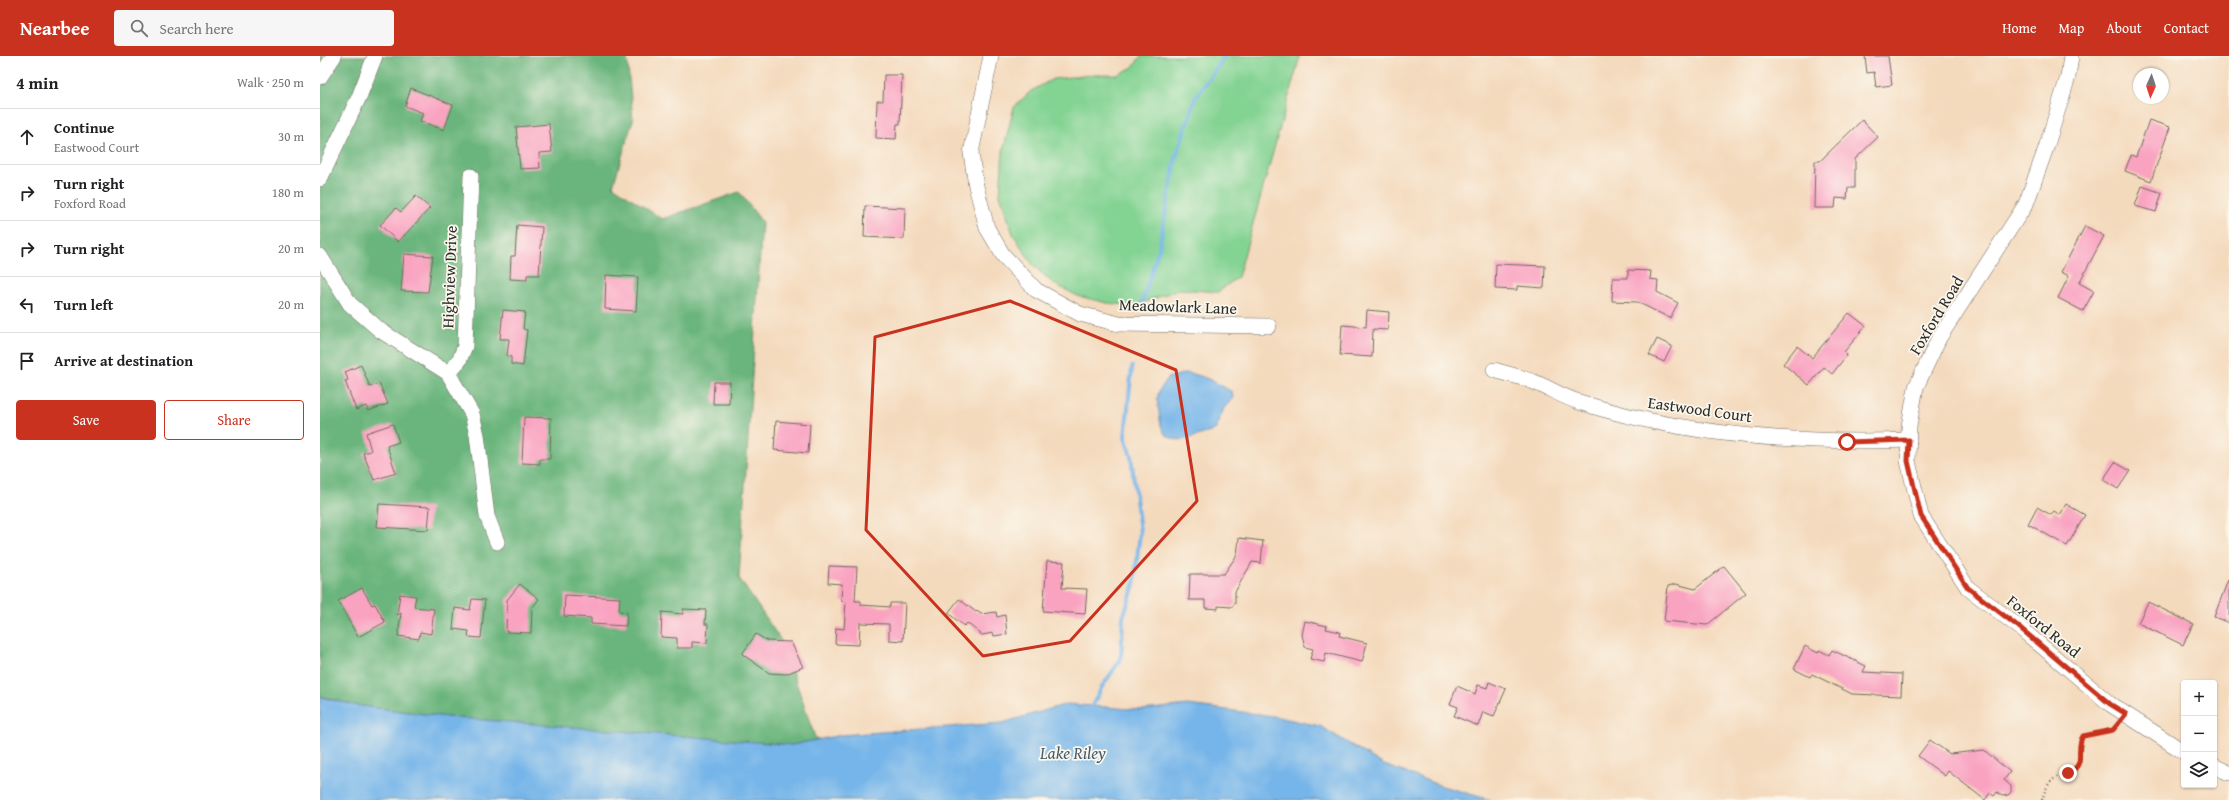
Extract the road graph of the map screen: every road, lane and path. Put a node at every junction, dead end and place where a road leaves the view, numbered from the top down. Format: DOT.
graph roads {
  1 [pos="334,56"];
  2 [pos="375,56"];
  3 [pos="991,56"];
  4 [pos="2071,56"];
  5 [pos="320,77"];
  6 [pos="471,176"];
  7 [pos="320,179"];
  8 [pos="320,256"];
  9 [pos="1269,326"];
  10 [pos="1494,370"];
  11 [pos="448,373"];
  12 [pos="1909,440"];
  13 [pos="497,542"];
  14 [pos="2126,714"];
  15 [pos="2181,750"];
  16 [pos="2217,767"];
  17 [pos="2229,773"];
  18 [pos="2042,800"];
  1 -- 5 [label="street"];
  2 -- 7 [label="street"];
  3 -- 9 [label="street, Meadowlark Lane"];
  4 -- 12 [label="street, Foxford Road"];
  6 -- 11 [label="street, Highview Drive"];
  8 -- 11 [label="street"];
  10 -- 12 [label="street, Eastwood Court"];
  11 -- 13 [label="street"];
  12 -- 14 [label="street, Foxford Road"];
  14 -- 15 [label="street, Foxford Road"];
  14 -- 18 [label="path"];
  16 -- 17 [label="street"];
}
